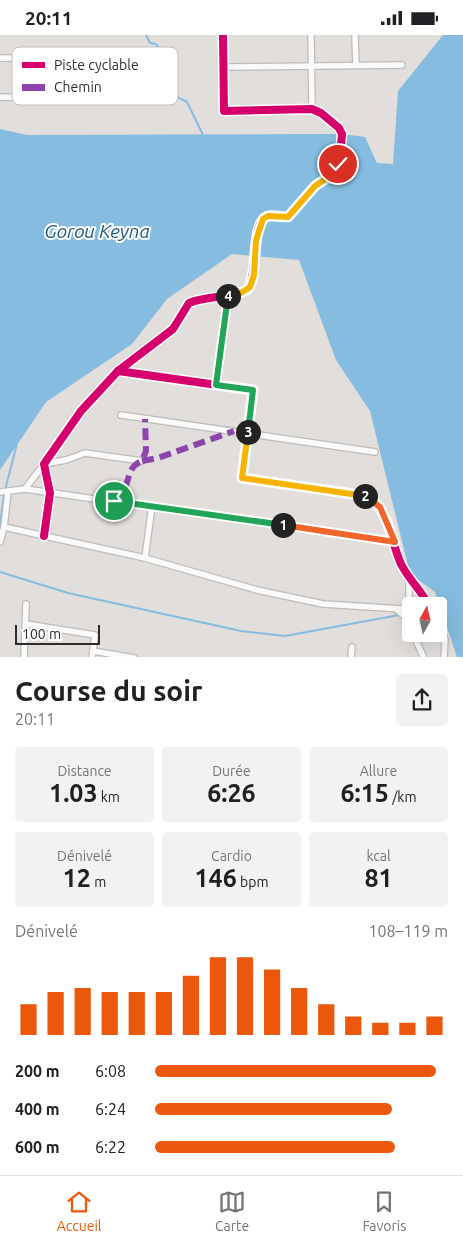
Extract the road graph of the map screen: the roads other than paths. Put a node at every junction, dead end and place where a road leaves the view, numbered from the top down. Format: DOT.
graph roads {
  1 [pos="223,35"];
  2 [pos="311,35"];
  3 [pos="355,35"];
  4 [pos="356,65"];
  5 [pos="402,65"];
  6 [pos="311,66"];
  7 [pos="223,67"];
  8 [pos="312,109"];
  9 [pos="227,296"];
  10 [pos="118,371"];
  11 [pos="216,385"];
  12 [pos="121,415"];
  13 [pos="248,433"];
  14 [pos="375,452"];
  15 [pos="142,461"];
  16 [pos="44,464"];
  17 [pos="25,489"];
  18 [pos="0,492"];
  19 [pos="8,492"];
  20 [pos="50,493"];
  21 [pos="152,506"];
  22 [pos="4,527"];
  23 [pos="44,536"];
  24 [pos="0,542"];
  25 [pos="395,542"];
  26 [pos="145,558"];
  27 [pos="409,576"];
  28 [pos="423,597"];
  29 [pos="26,604"];
  30 [pos="397,610"];
  31 [pos="402,614"];
  32 [pos="26,624"];
  33 [pos="417,643"];
  34 [pos="445,643"];
  35 [pos="352,647"];
  36 [pos="92,654"];
  37 [pos="24,657"];
  38 [pos="134,657"];
  39 [pos="351,657"];
  40 [pos="424,657"];
  41 [pos="444,657"];
  1 -- 7 [label="street"];
  2 -- 6 [label="street"];
  3 -- 4 [label="street"];
  4 -- 5 [label="street"];
  4 -- 6 [label="street"];
  6 -- 7 [label="street"];
  6 -- 8 [label="street"];
  7 -- 8 [label="street"];
  8 -- 9 [label="street"];
  9 -- 10 [label="street"];
  9 -- 11 [label="street"];
  10 -- 11 [label="street"];
  10 -- 16 [label="street"];
  11 -- 13 [label="street"];
  12 -- 13 [label="street"];
  13 -- 14 [label="street"];
  13 -- 25 [label="street"];
  15 -- 16 [label="street"];
  16 -- 17 [label="street"];
  16 -- 20 [label="street"];
  17 -- 19 [label="street"];
  17 -- 20 [label="street"];
  18 -- 19 [label="street"];
  19 -- 22 [label="street"];
  20 -- 21 [label="street"];
  20 -- 23 [label="street"];
  21 -- 25 [label="street"];
  21 -- 26 [label="street"];
  22 -- 23 [label="street"];
  22 -- 24 [label="street"];
  23 -- 26 [label="street"];
  25 -- 27 [label="street"];
  26 -- 30 [label="street"];
  27 -- 28 [label="street"];
  27 -- 30 [label="street"];
  29 -- 32 [label="street"];
  30 -- 31 [label="street"];
  32 -- 36 [label="street"];
  32 -- 37 [label="street"];
  33 -- 40 [label="street"];
  34 -- 41 [label="street"];
  35 -- 39 [label="street"];
  36 -- 38 [label="street"];
}
